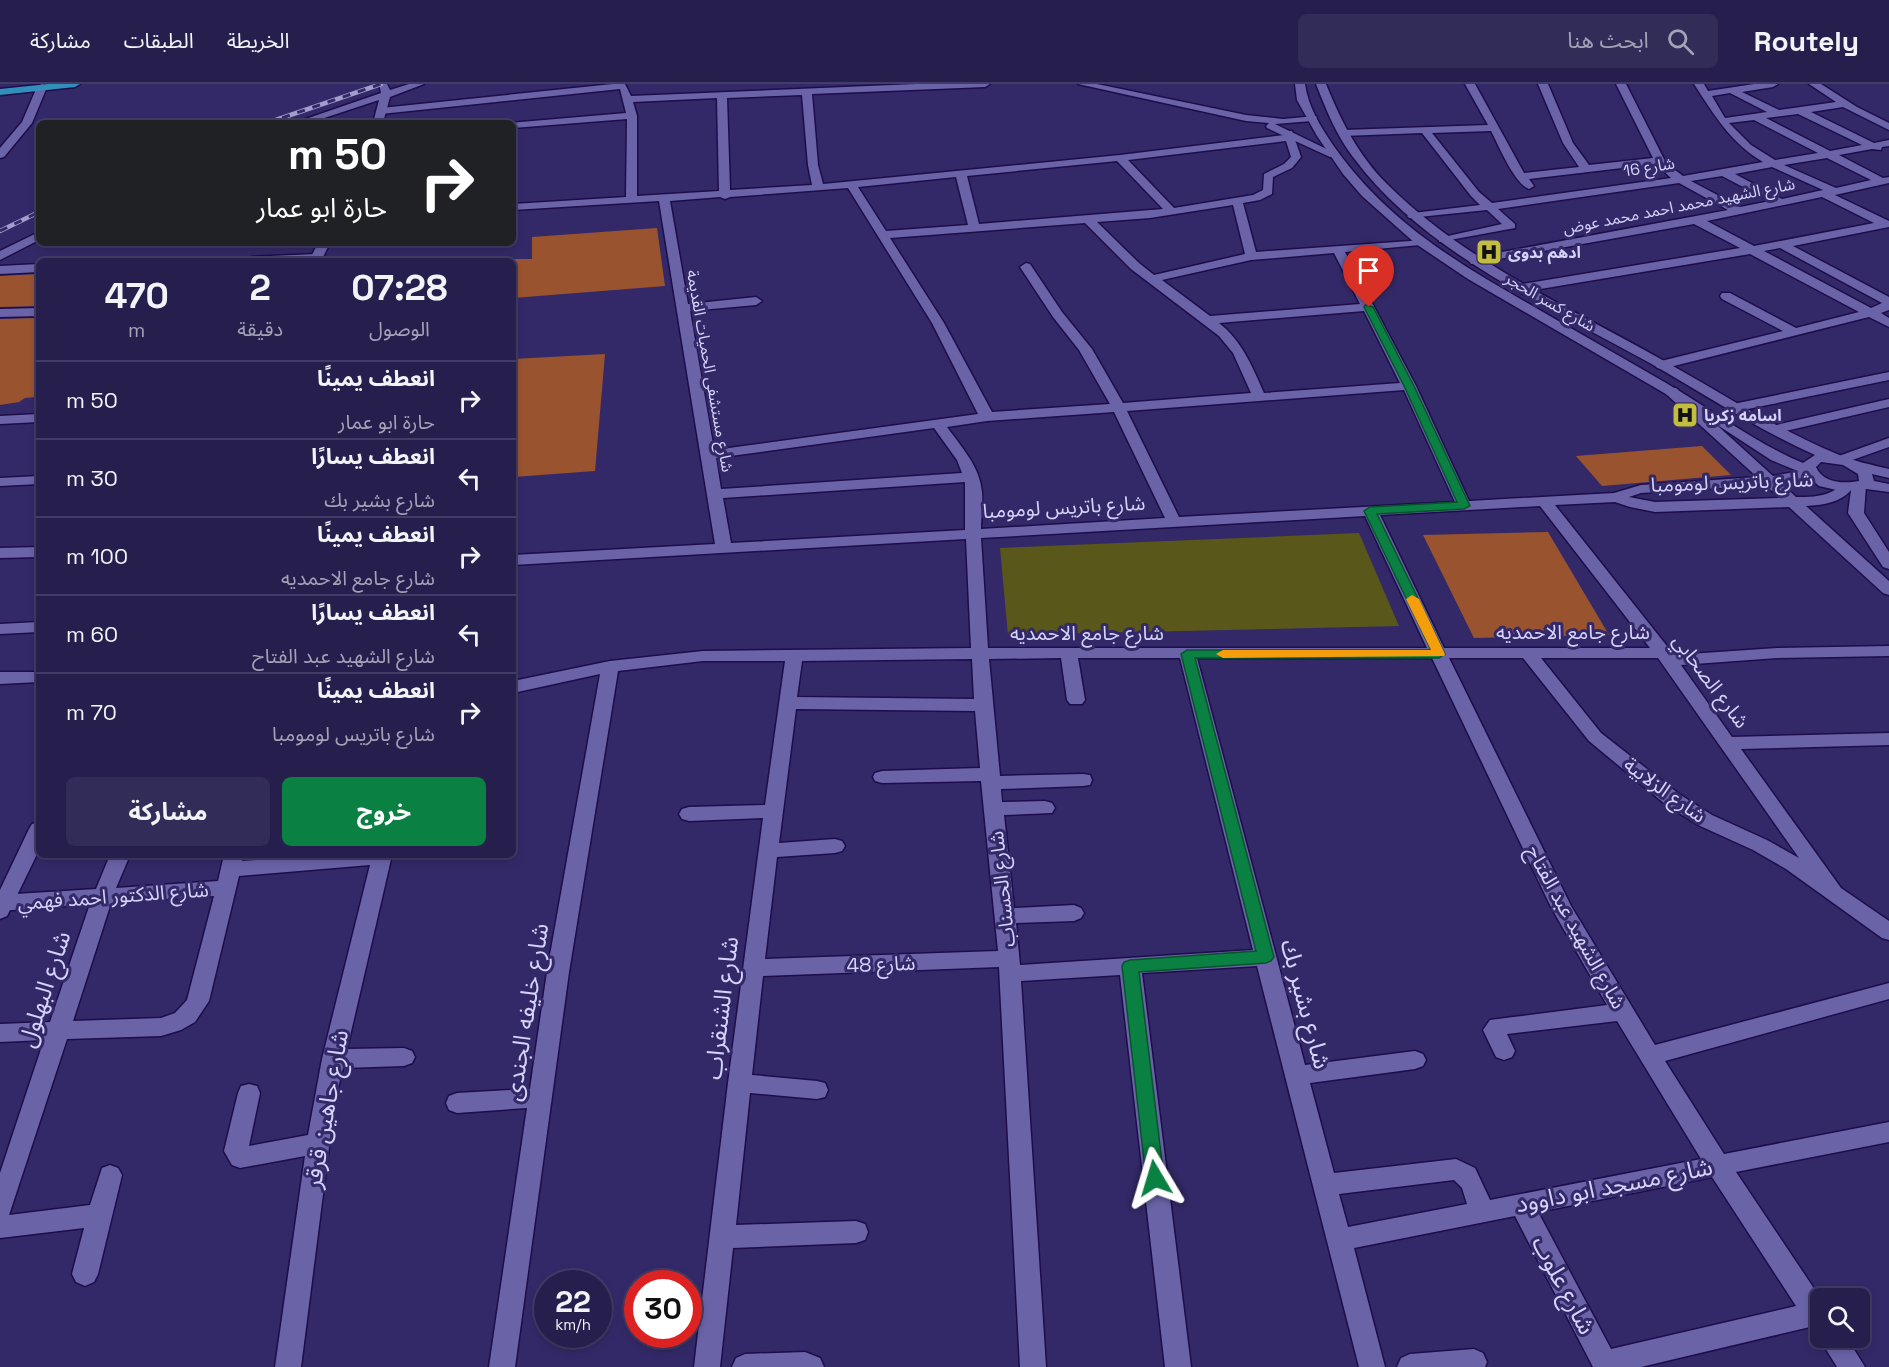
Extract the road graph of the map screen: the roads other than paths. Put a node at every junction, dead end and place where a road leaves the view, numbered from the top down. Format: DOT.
graph roads {
  1 [pos="75,84"];
  2 [pos="418,84"];
  3 [pos="710,84"];
  4 [pos="985,84"];
  5 [pos="1083,84"];
  6 [pos="1299,84"];
  7 [pos="1321,84"];
  8 [pos="1470,84"];
  9 [pos="1543,84"];
  10 [pos="1621,84"];
  11 [pos="1699,84"];
  12 [pos="1773,84"];
  13 [pos="1814,84"];
  14 [pos="621,85"];
  15 [pos="1757,85"];
  16 [pos="42,87"];
  17 [pos="384,88"];
  18 [pos="826,88"];
  19 [pos="1731,90"];
  20 [pos="0,92"];
  21 [pos="807,93"];
  22 [pos="1706,94"];
  23 [pos="717,96"];
  24 [pos="627,99"];
  25 [pos="1845,104"];
  26 [pos="381,111"];
  27 [pos="1801,111"];
  28 [pos="1779,114"];
  29 [pos="632,116"];
  30 [pos="1756,117"];
  31 [pos="1246,118"];
  32 [pos="1312,118"];
  33 [pos="319,119"];
  34 [pos="379,120"];
  35 [pos="1724,122"];
  36 [pos="516,125"];
  37 [pos="1889,127"];
  38 [pos="1495,128"];
  39 [pos="1425,131"];
  40 [pos="1343,133"];
  41 [pos="1289,135"];
  42 [pos="1889,143"];
  43 [pos="1874,146"];
  44 [pos="1334,154"];
  45 [pos="1829,154"];
  46 [pos="1889,154"];
  47 [pos="0,155"];
  48 [pos="1119,158"];
  49 [pos="1659,160"];
  50 [pos="1777,164"];
  51 [pos="1585,168"];
  52 [pos="1723,172"];
  53 [pos="961,174"];
  54 [pos="1521,177"];
  55 [pos="1680,179"];
  56 [pos="1886,181"];
  57 [pos="851,185"];
  58 [pos="818,188"];
  59 [pos="1831,194"];
  60 [pos="725,196"];
  61 [pos="664,199"];
  62 [pos="631,201"];
  63 [pos="1238,201"];
  64 [pos="1543,201"];
  65 [pos="1782,203"];
  66 [pos="516,207"];
  67 [pos="1489,208"];
  68 [pos="1170,211"];
  69 [pos="1740,212"];
  70 [pos="1413,216"];
  71 [pos="1696,220"];
  72 [pos="1089,221"];
  73 [pos="1888,225"];
  74 [pos="974,227"];
  75 [pos="883,235"];
  76 [pos="36,237"];
  77 [pos="1443,240"];
  78 [pos="1420,242"];
  79 [pos="1781,244"];
  80 [pos="1338,249"];
  81 [pos="1752,250"];
  82 [pos="0,256"];
  83 [pos="1251,256"];
  84 [pos="1475,261"];
  85 [pos="1026,267"];
  86 [pos="36,268"];
  87 [pos="0,270"];
  88 [pos="1152,279"];
  89 [pos="1523,288"];
  90 [pos="1726,296"];
  91 [pos="756,301"];
  92 [pos="1889,304"];
  93 [pos="1369,307"];
  94 [pos="683,308"];
  95 [pos="36,312"];
  96 [pos="0,313"];
  97 [pos="1871,313"];
  98 [pos="1208,320"];
  99 [pos="1889,323"];
  100 [pos="1792,331"];
  101 [pos="1662,365"];
  102 [pos="1889,376"];
  103 [pos="1409,386"];
  104 [pos="1670,390"];
  105 [pos="1259,396"];
  106 [pos="1889,403"];
  107 [pos="1118,406"];
  108 [pos="1738,407"];
  109 [pos="987,417"];
  110 [pos="36,418"];
  111 [pos="0,420"];
  112 [pos="938,423"];
  113 [pos="1777,429"];
  114 [pos="1889,442"];
  115 [pos="708,455"];
  116 [pos="1844,461"];
  117 [pos="1810,472"];
  118 [pos="1889,474"];
  119 [pos="972,477"];
  120 [pos="36,480"];
  121 [pos="1769,480"];
  122 [pos="0,482"];
  123 [pos="1856,486"];
  124 [pos="1889,488"];
  125 [pos="714,494"];
  126 [pos="1617,497"];
  127 [pos="1544,501"];
  128 [pos="1793,503"];
  129 [pos="1464,506"];
  130 [pos="1370,511"];
  131 [pos="1174,522"];
  132 [pos="973,534"];
  133 [pos="724,548"];
  134 [pos="36,552"];
  135 [pos="0,554"];
  136 [pos="1886,557"];
  137 [pos="516,560"];
  138 [pos="1889,591"];
  139 [pos="36,627"];
  140 [pos="0,629"];
  141 [pos="1889,651"];
  142 [pos="1069,653"];
  143 [pos="1528,653"];
  144 [pos="981,654"];
  145 [pos="1187,654"];
  146 [pos="1439,654"];
  147 [pos="794,656"];
  148 [pos="1666,657"];
  149 [pos="610,666"];
  150 [pos="36,677"];
  151 [pos="0,678"];
  152 [pos="516,686"];
  153 [pos="1076,700"];
  154 [pos="788,703"];
  155 [pos="984,705"];
  156 [pos="1889,739"];
  157 [pos="1730,743"];
  158 [pos="882,777"];
  159 [pos="991,778"];
  160 [pos="1083,780"];
  161 [pos="1045,808"];
  162 [pos="994,809"];
  163 [pos="774,811"];
  164 [pos="689,814"];
  165 [pos="36,835"];
  166 [pos="835,846"];
  167 [pos="768,851"];
  168 [pos="119,858"];
  169 [pos="362,858"];
  170 [pos="382,858"];
  171 [pos="230,871"];
  172 [pos="1834,893"];
  173 [pos="103,896"];
  174 [pos="1,905"];
  175 [pos="1074,913"];
  176 [pos="1005,916"];
  177 [pos="1889,932"];
  178 [pos="1266,957"];
  179 [pos="1130,966"];
  180 [pos="1010,967"];
  181 [pos="753,968"];
  182 [pos="1889,991"];
  183 [pos="1622,1012"];
  184 [pos="58,1032"];
  185 [pos="0,1033"];
  186 [pos="1504,1051"];
  187 [pos="1649,1056"];
  188 [pos="405,1057"];
  189 [pos="333,1059"];
  190 [pos="1415,1060"];
  191 [pos="1297,1075"];
  192 [pos="740,1083"];
  193 [pos="817,1090"];
  194 [pos="249,1093"];
  195 [pos="540,1098"];
  196 [pos="457,1103"];
  197 [pos="1889,1132"];
  198 [pos="316,1144"];
  199 [pos="1717,1165"];
  200 [pos="110,1175"];
  201 [pos="1325,1185"];
  202 [pos="1521,1204"];
  203 [pos="0,1209"];
  204 [pos="1482,1211"];
  205 [pos="100,1215"];
  206 [pos="0,1227"];
  207 [pos="856,1232"];
  208 [pos="722,1237"];
  209 [pos="1340,1240"];
  210 [pos="85,1274"];
  211 [pos="1810,1305"];
  212 [pos="1810,1319"];
  213 [pos="1839,1348"];
  214 [pos="1474,1362"];
  215 [pos="1606,1365"];
  216 [pos="288,1367"];
  217 [pos="502,1367"];
  218 [pos="707,1367"];
  219 [pos="745,1367"];
  220 [pos="812,1367"];
  221 [pos="1033,1367"];
  222 [pos="1178,1367"];
  223 [pos="1372,1367"];
  224 [pos="1410,1367"];
  225 [pos="1852,1367"];
  1 -- 16 [label="highway"];
  2 -- 17 [label="street"];
  3 -- 23 [label="street"];
  4 -- 18 [label="street"];
  5 -- 31 [label="street"];
  6 -- 32 [label="street, شارع كسر الحجر"];
  7 -- 40 [label="street, شارع كسر الحجر"];
  8 -- 38 [label="street"];
  9 -- 51 [label="street"];
  10 -- 49 [label="street"];
  11 -- 22 [label="street"];
  12 -- 15 [label="street"];
  13 -- 25 [label="street"];
  14 -- 24 [label="street"];
  14 -- 26 [label="street"];
  15 -- 19 [label="street"];
  16 -- 20 [label="highway"];
  16 -- 47 [label="street"];
  17 -- 26 [label="street"];
  17 -- 33 [label="street"];
  18 -- 21 [label="street"];
  19 -- 22 [label="street"];
  19 -- 28 [label="street"];
  21 -- 23 [label="street"];
  21 -- 58 [label="street"];
  22 -- 35 [label="street"];
  23 -- 24 [label="street"];
  23 -- 60 [label="street"];
  24 -- 29 [label="street"];
  25 -- 27 [label="street"];
  25 -- 37 [label="street"];
  26 -- 34 [label="street"];
  27 -- 28 [label="street"];
  27 -- 43 [label="street"];
  28 -- 30 [label="street"];
  29 -- 36 [label="street"];
  29 -- 62 [label="street"];
  30 -- 35 [label="street"];
  30 -- 45 [label="street"];
  31 -- 32 [label="street"];
  31 -- 41 [label="street"];
  32 -- 44 [label="street, شارع كسر الحجر"];
  35 -- 50 [label="street"];
  38 -- 39 [label="street"];
  38 -- 54 [label="street"];
  39 -- 40 [label="street"];
  39 -- 67 [label="street"];
  40 -- 70 [label="street, شارع كسر الحجر"];
  41 -- 44 [label="street"];
  41 -- 48 [label="street"];
  41 -- 63 [label="street"];
  42 -- 43 [label="street, شارع 16"];
  43 -- 45 [label="street, شارع 16"];
  43 -- 46 [label="street"];
  44 -- 78 [label="street, شارع كسر الحجر"];
  45 -- 50 [label="street, شارع 16"];
  45 -- 56 [label="street"];
  48 -- 53 [label="street"];
  48 -- 68 [label="street"];
  49 -- 51 [label="street"];
  49 -- 55 [label="street"];
  50 -- 52 [label="street, شارع 16"];
  50 -- 59 [label="street"];
  51 -- 54 [label="street"];
  52 -- 55 [label="street, شارع 16"];
  52 -- 65 [label="street"];
  53 -- 57 [label="street"];
  53 -- 74 [label="street"];
  54 -- 64 [label="street"];
  55 -- 64 [label="street, شارع 16"];
  55 -- 69 [label="street"];
  56 -- 59 [label="street, شارع الشهيد محمد احمد محمد عوض"];
  57 -- 58 [label="street"];
  57 -- 75 [label="street"];
  58 -- 60 [label="street"];
  59 -- 65 [label="street, شارع الشهيد محمد احمد محمد عوض"];
  59 -- 73 [label="street"];
  60 -- 61 [label="street"];
  61 -- 62 [label="street"];
  61 -- 94 [label="street, شارع مستشفى الحميات القديمة"];
  62 -- 66 [label="street"];
  63 -- 68 [label="street"];
  63 -- 83 [label="street"];
  64 -- 67 [label="street, شارع 16"];
  65 -- 69 [label="street, شارع الشهيد محمد احمد محمد عوض"];
  67 -- 70 [label="street, شارع 16"];
  67 -- 77 [label="street"];
  68 -- 72 [label="street"];
  69 -- 71 [label="street, شارع الشهيد محمد احمد محمد عوض"];
  70 -- 77 [label="street, شارع كسر الحجر"];
  71 -- 81 [label="street"];
  71 -- 84 [label="street, شارع الشهيد محمد احمد محمد عوض"];
  72 -- 74 [label="street"];
  72 -- 88 [label="street"];
  73 -- 79 [label="street"];
  74 -- 75 [label="street"];
  75 -- 109 [label="street"];
  76 -- 82 [label="street"];
  77 -- 84 [label="street, شارع كسر الحجر"];
  78 -- 80 [label="street"];
  78 -- 104 [label="street, شارع كسر الحجر"];
  79 -- 81 [label="street"];
  79 -- 92 [label="street"];
  80 -- 83 [label="street"];
  80 -- 93 [label="street"];
  81 -- 89 [label="street"];
  81 -- 97 [label="street"];
  83 -- 88 [label="street"];
  84 -- 89 [label="street, شارع كسر الحجر"];
  85 -- 107 [label="street"];
  86 -- 87 [label="street"];
  88 -- 98 [label="street"];
  89 -- 101 [label="street, شارع كسر الحجر"];
  90 -- 100 [label="street"];
  91 -- 94 [label="street"];
  92 -- 97 [label="street"];
  93 -- 98 [label="street"];
  93 -- 103 [label="street"];
  94 -- 115 [label="street, شارع مستشفى الحميات القديمة"];
  95 -- 96 [label="street"];
  97 -- 99 [label="street"];
  97 -- 100 [label="street"];
  98 -- 105 [label="street"];
  100 -- 101 [label="street"];
  101 -- 108 [label="street, شارع كسر الحجر"];
  102 -- 108 [label="street"];
  103 -- 105 [label="street"];
  103 -- 129 [label="street"];
  104 -- 117 [label="street, شارع كسر الحجر"];
  104 -- 121 [label="street"];
  105 -- 107 [label="street"];
  106 -- 113 [label="street"];
  107 -- 109 [label="street"];
  107 -- 131 [label="street"];
  108 -- 113 [label="street, شارع كسر الحجر"];
  109 -- 112 [label="street"];
  110 -- 111 [label="street"];
  112 -- 115 [label="street"];
  112 -- 119 [label="street, شارع الحسناب"];
  113 -- 116 [label="street, شارع كسر الحجر"];
  114 -- 116 [label="street"];
  115 -- 125 [label="street, شارع مستشفى الحميات القديمة"];
  116 -- 117 [label="street, شارع باتريس لومومبا"];
  116 -- 118 [label="street, شارع كسر الحجر"];
  116 -- 123 [label="street"];
  117 -- 121 [label="street, شارع باتريس لومومبا"];
  117 -- 123 [label="street, شارع كسر الحجر"];
  119 -- 125 [label="street"];
  119 -- 132 [label="street, شارع الحسناب"];
  120 -- 122 [label="street"];
  121 -- 126 [label="street, شارع باتريس لومومبا"];
  121 -- 128 [label="street"];
  123 -- 124 [label="street, شارع كسر الحجر"];
  123 -- 128 [label="street, شارع باتريس لومومبا"];
  123 -- 136 [label="street"];
  125 -- 133 [label="street, شارع مستشفى الحميات القديمة"];
  126 -- 127 [label="street, شارع باتريس لومومبا"];
  126 -- 128 [label="street, شارع باتريس لومومبا"];
  127 -- 129 [label="street, شارع باتريس لومومبا"];
  127 -- 148 [label="street, شارع الصحابي"];
  128 -- 138 [label="street"];
  129 -- 130 [label="street, شارع باتريس لومومبا"];
  130 -- 131 [label="street, شارع باتريس لومومبا"];
  130 -- 146 [label="street, شارع الشهيد عبد الفتاح"];
  131 -- 132 [label="street, شارع باتريس لومومبا"];
  132 -- 133 [label="street, شارع باتريس لومومبا"];
  132 -- 144 [label="street, شارع الحسناب"];
  133 -- 137 [label="street, شارع باتريس لومومبا"];
  134 -- 135 [label="street"];
  139 -- 140 [label="street"];
  141 -- 148 [label="street, شارع جامع الاحمديه"];
  142 -- 144 [label="street, شارع جامع الاحمديه"];
  142 -- 145 [label="street, شارع جامع الاحمديه"];
  142 -- 153 [label="street"];
  143 -- 146 [label="street, شارع جامع الاحمديه"];
  143 -- 148 [label="street, شارع جامع الاحمديه"];
  143 -- 172 [label="street, شارع الزلابية"];
  144 -- 147 [label="street, شارع جامع الاحمديه"];
  144 -- 155 [label="street, شارع الحسناب"];
  145 -- 146 [label="street, شارع جامع الاحمديه"];
  145 -- 178 [label="street, شارع بشير بك"];
  146 -- 183 [label="street, شارع الشهيد عبد الفتاح"];
  147 -- 149 [label="street, شارع جامع الاحمديه"];
  147 -- 154 [label="street, شارع الشنقراب"];
  148 -- 157 [label="street, شارع الصحابي"];
  149 -- 152 [label="street, شارع جامع الاحمديه"];
  149 -- 195 [label="street, شارع خليفه الجندى"];
  150 -- 151 [label="street"];
  154 -- 155 [label="street"];
  154 -- 163 [label="street, شارع الشنقراب"];
  155 -- 159 [label="street, شارع الحسناب"];
  156 -- 157 [label="street"];
  157 -- 172 [label="street, شارع الصحابي"];
  158 -- 159 [label="street"];
  159 -- 160 [label="street"];
  159 -- 162 [label="street, شارع الحسناب"];
  161 -- 162 [label="street"];
  162 -- 176 [label="street, شارع الحسناب"];
  163 -- 164 [label="street"];
  163 -- 167 [label="street, شارع الشنقراب"];
  165 -- 174 [label="street"];
  166 -- 167 [label="street"];
  167 -- 181 [label="street, شارع الشنقراب"];
  168 -- 173 [label="street, شارع البهلول"];
  169 -- 171 [label="street, شارع الدكتور احمد فهمي"];
  170 -- 189 [label="street, شارع جاهين قرقر"];
  171 -- 173 [label="street, شارع الدكتور احمد فهمي"];
  171 -- 184 [label="street"];
  172 -- 177 [label="street, شارع الزلابية"];
  173 -- 174 [label="street, شارع الدكتور احمد فهمي"];
  173 -- 184 [label="street, شارع البهلول"];
  175 -- 176 [label="street"];
  176 -- 180 [label="street, شارع الحسناب"];
  178 -- 179 [label="street, شارع 48"];
  178 -- 191 [label="street, شارع بشير بك"];
  179 -- 180 [label="street, شارع 48"];
  179 -- 222 [label="street"];
  180 -- 181 [label="street, شارع 48"];
  180 -- 221 [label="street, شارع الحسناب"];
  181 -- 192 [label="street, شارع الشنقراب"];
  182 -- 187 [label="street"];
  183 -- 186 [label="street"];
  183 -- 187 [label="street, شارع الشهيد عبد الفتاح"];
  184 -- 185 [label="street"];
  184 -- 203 [label="street, شارع البهلول"];
  187 -- 199 [label="street, شارع الشهيد عبد الفتاح"];
  188 -- 189 [label="street"];
  189 -- 198 [label="street, شارع جاهين قرقر"];
  190 -- 191 [label="street"];
  191 -- 201 [label="street, شارع بشير بك"];
  192 -- 193 [label="street"];
  192 -- 208 [label="street, شارع الشنقراب"];
  194 -- 198 [label="street"];
  195 -- 196 [label="street"];
  195 -- 217 [label="street, شارع خليفه الجندى"];
  197 -- 199 [label="street, شارع مسجد ابو داوود"];
  198 -- 216 [label="street, شارع جاهين قرقر"];
  199 -- 202 [label="street, شارع مسجد ابو داوود"];
  199 -- 211 [label="street, شارع الشهيد عبد الفتاح"];
  200 -- 205 [label="street"];
  201 -- 204 [label="street"];
  201 -- 209 [label="street, شارع بشير بك"];
  202 -- 204 [label="street, شارع مسجد ابو داوود"];
  202 -- 215 [label="street, شارع علوب"];
  204 -- 209 [label="street, شارع مسجد ابو داوود"];
  205 -- 206 [label="street"];
  205 -- 210 [label="street"];
  207 -- 208 [label="street"];
  208 -- 218 [label="street, شارع الشنقراب"];
  209 -- 223 [label="street, شارع بشير بك"];
  212 -- 215 [label="street"];
  213 -- 225 [label="street"];
  214 -- 224 [label="street"];
  219 -- 220 [label="street"];
}
